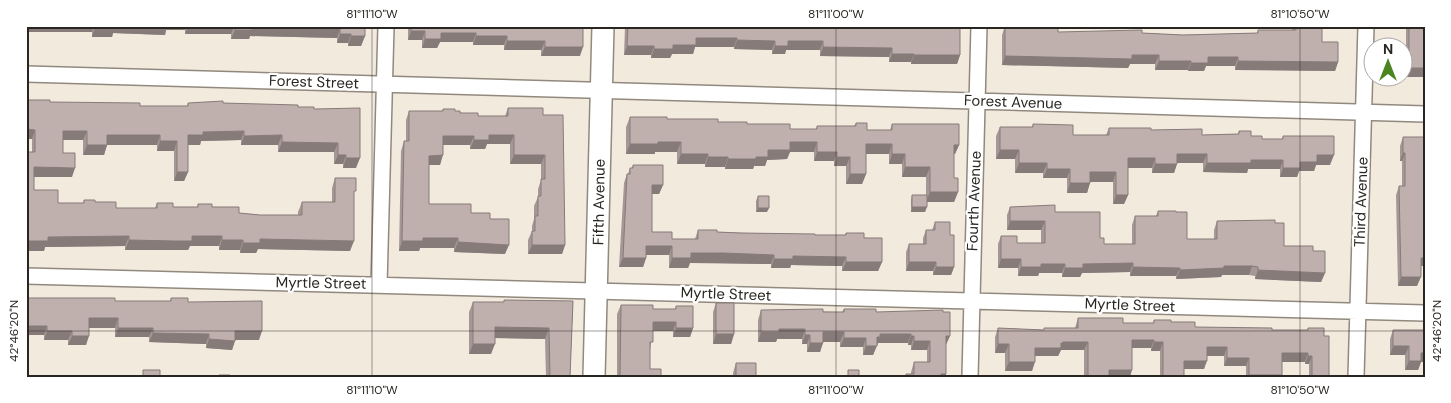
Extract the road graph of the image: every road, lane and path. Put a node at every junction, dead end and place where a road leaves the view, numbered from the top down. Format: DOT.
graph roads {
  1 [pos="386,26"];
  2 [pos="603,26"];
  3 [pos="979,26"];
  4 [pos="1366,26"];
  5 [pos="26,74"];
  6 [pos="384,84"];
  7 [pos="602,90"];
  8 [pos="977,100"];
  9 [pos="1364,112"];
  10 [pos="1425,114"];
  11 [pos="26,276"];
  12 [pos="379,285"];
  13 [pos="596,291"];
  14 [pos="971,301"];
  15 [pos="1358,311"];
  16 [pos="1425,313"];
  17 [pos="594,377"];
  18 [pos="970,377"];
  19 [pos="1356,377"];
  1 -- 6 [label="street"];
  2 -- 7 [label="street, Fifth Avenue"];
  3 -- 8 [label="street, Fourth Avenue"];
  4 -- 9 [label="street, Third Avenue"];
  5 -- 6 [label="street, Forest Street"];
  6 -- 7 [label="street, Forest Street"];
  6 -- 12 [label="street"];
  7 -- 8 [label="street, Forest Avenue"];
  7 -- 13 [label="street, Fifth Avenue"];
  8 -- 9 [label="street, Forest Avenue"];
  8 -- 14 [label="street, Fourth Avenue"];
  9 -- 10 [label="street, Forest Avenue"];
  9 -- 15 [label="street, Third Avenue"];
  11 -- 12 [label="street, Myrtle Street"];
  12 -- 13 [label="street, Myrtle Street"];
  13 -- 14 [label="street, Myrtle Street"];
  13 -- 17 [label="street, Fifth Avenue"];
  14 -- 15 [label="street, Myrtle Street"];
  14 -- 18 [label="street, Fourth Avenue"];
  15 -- 16 [label="street, Myrtle Street"];
  15 -- 19 [label="street, Third Avenue"];
}
